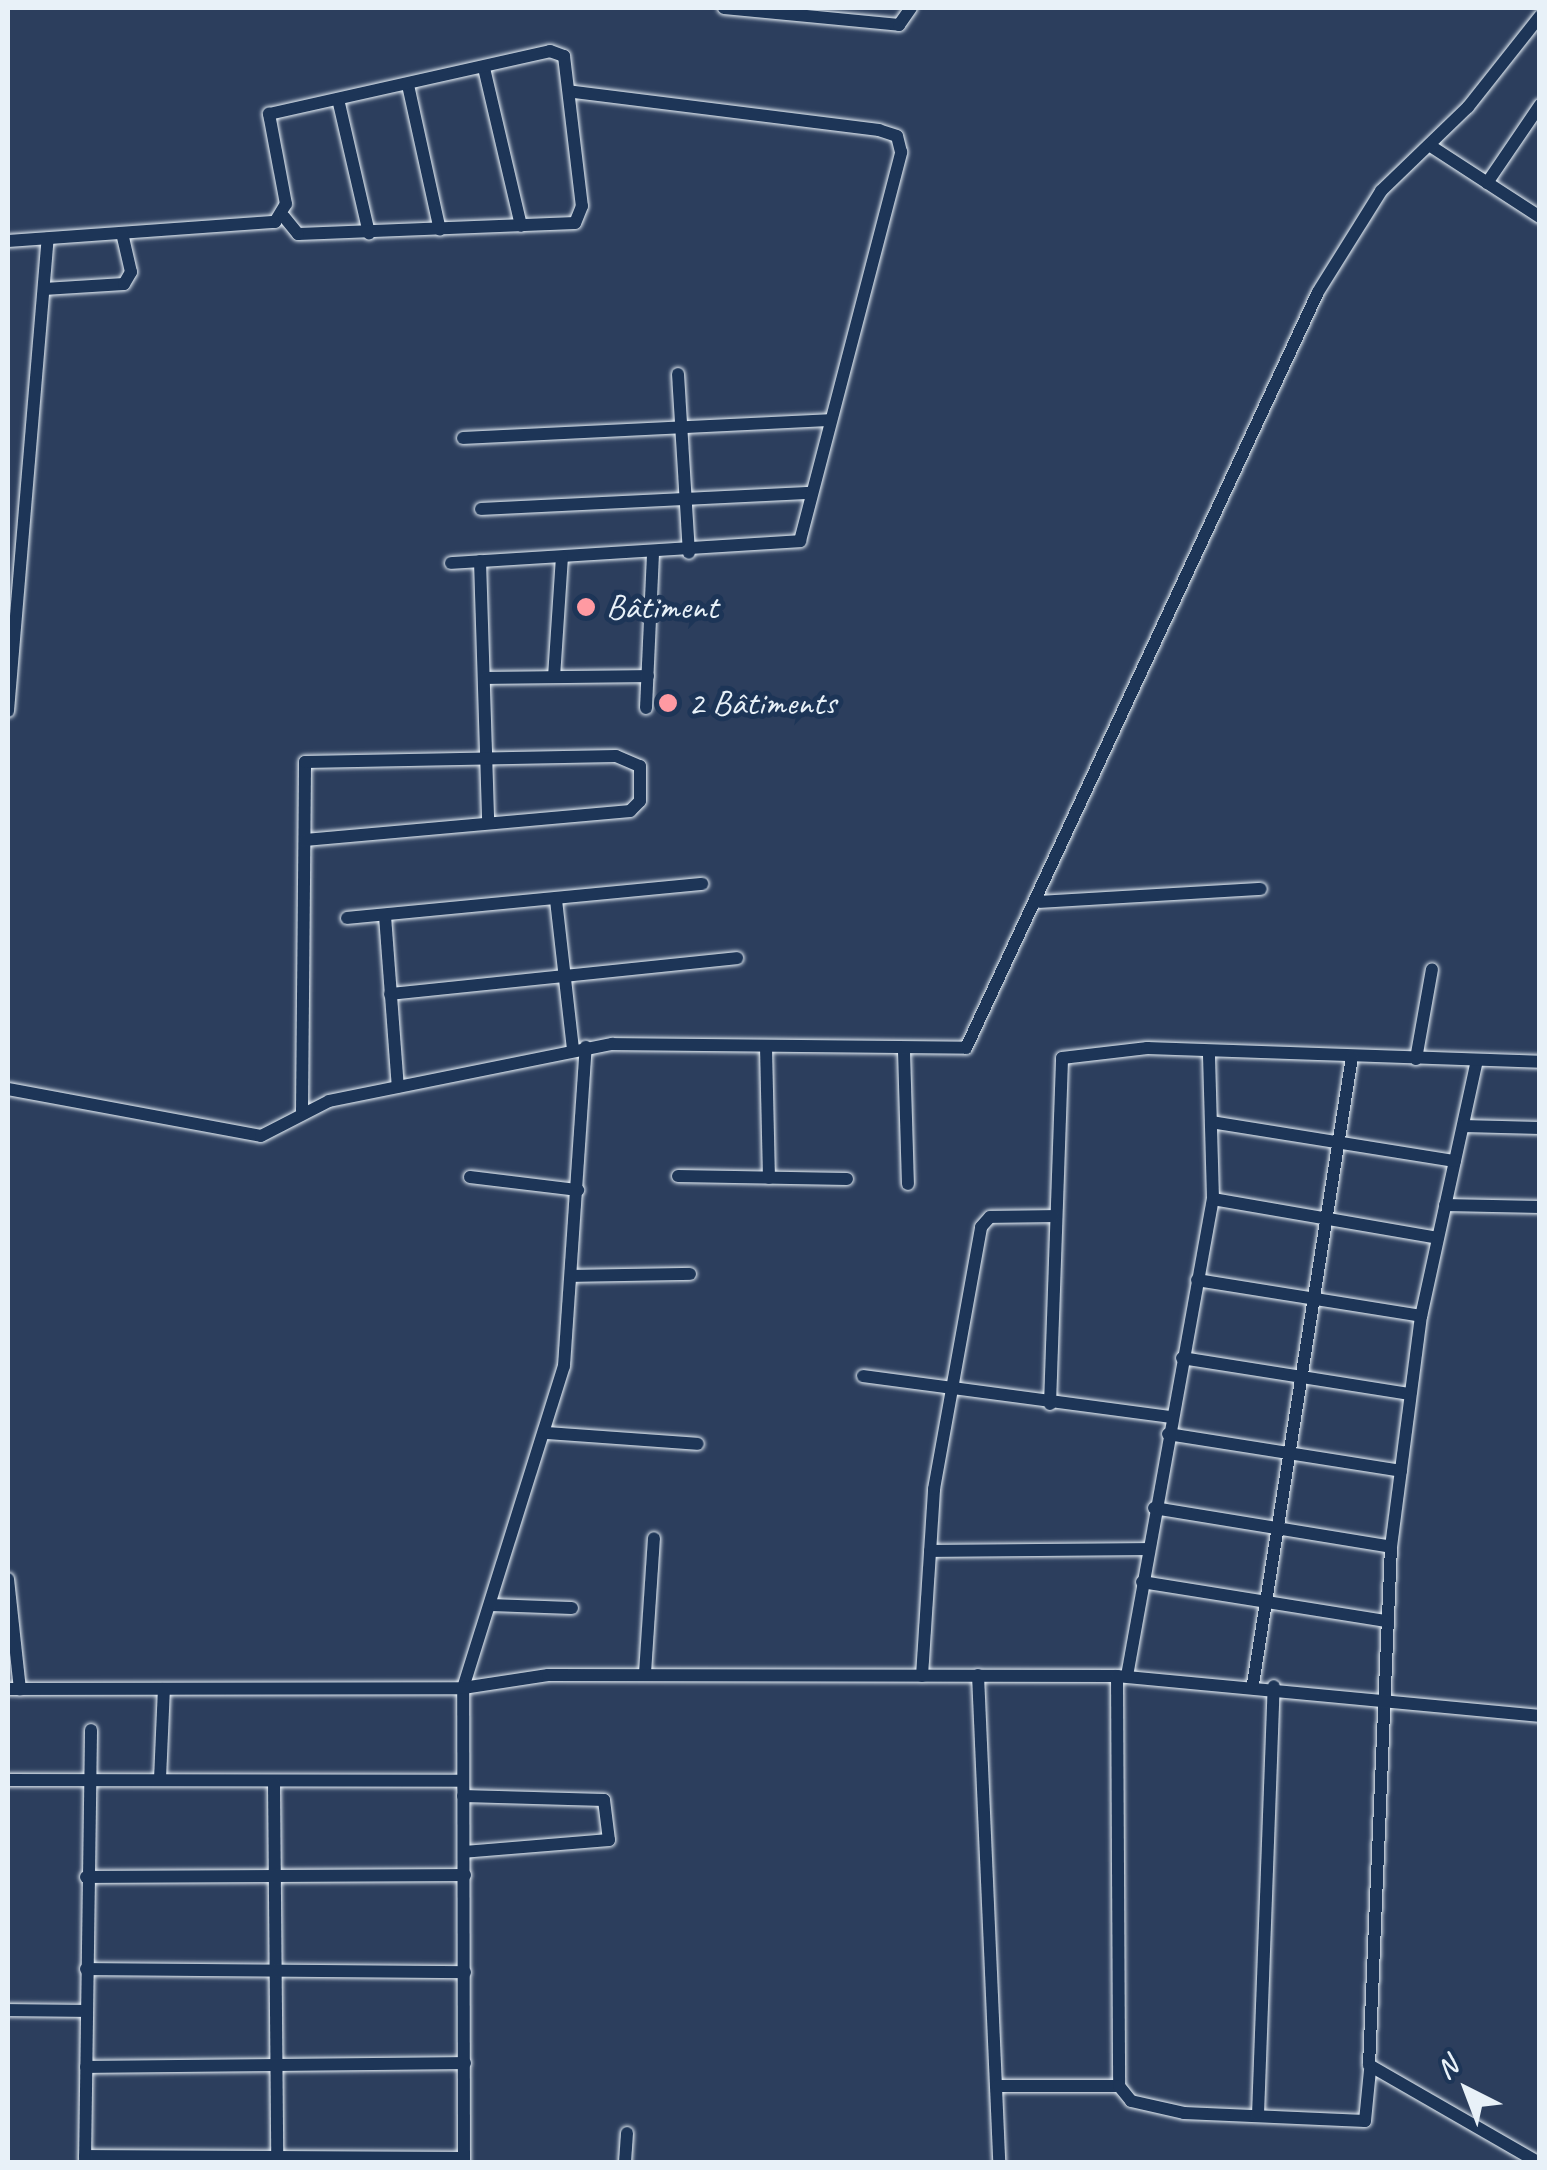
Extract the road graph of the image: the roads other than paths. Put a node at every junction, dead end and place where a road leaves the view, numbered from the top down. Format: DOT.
graph roads {
  1 [pos="724,8"];
  2 [pos="911,8"];
  3 [pos="1537,23"];
  4 [pos="484,68"];
  5 [pos="408,85"];
  6 [pos="572,92"];
  7 [pos="338,99"];
  8 [pos="1540,106"];
  9 [pos="1429,145"];
  10 [pos="1487,183"];
  11 [pos="284,217"];
  12 [pos="1540,217"];
  13 [pos="521,226"];
  14 [pos="440,230"];
  15 [pos="369,233"];
  16 [pos="122,234"];
  17 [pos="48,239"];
  18 [pos="8,241"];
  19 [pos="44,289"];
  20 [pos="678,374"];
  21 [pos="828,420"];
  22 [pos="684,427"];
  23 [pos="463,438"];
  24 [pos="811,493"];
  25 [pos="687,502"];
  26 [pos="481,510"];
  27 [pos="8,526"];
  28 [pos="23,528"];
  29 [pos="689,553"];
  30 [pos="653,556"];
  31 [pos="562,557"];
  32 [pos="480,562"];
  33 [pos="451,563"];
  34 [pos="648,676"];
  35 [pos="554,677"];
  36 [pos="487,678"];
  37 [pos="646,708"];
  38 [pos="8,711"];
  39 [pos="491,755"];
  40 [pos="488,822"];
  41 [pos="305,840"];
  42 [pos="702,884"];
  43 [pos="1262,889"];
  44 [pos="556,900"];
  45 [pos="1040,902"];
  46 [pos="384,916"];
  47 [pos="347,918"];
  48 [pos="737,958"];
  49 [pos="1432,969"];
  50 [pos="564,975"];
  51 [pos="390,994"];
  52 [pos="580,1048"];
  53 [pos="766,1048"];
  54 [pos="904,1051"];
  55 [pos="1209,1054"];
  56 [pos="1352,1058"];
  57 [pos="1416,1059"];
  58 [pos="1477,1060"];
  59 [pos="1540,1062"];
  60 [pos="398,1087"];
  61 [pos="8,1089"];
  62 [pos="302,1111"];
  63 [pos="1211,1122"];
  64 [pos="1462,1126"];
  65 [pos="1540,1128"];
  66 [pos="1338,1140"];
  67 [pos="1455,1160"];
  68 [pos="678,1176"];
  69 [pos="470,1177"];
  70 [pos="769,1178"];
  71 [pos="847,1179"];
  72 [pos="908,1184"];
  73 [pos="578,1190"];
  74 [pos="1213,1198"];
  75 [pos="1445,1205"];
  76 [pos="1540,1208"];
  77 [pos="1053,1216"];
  78 [pos="1324,1220"];
  79 [pos="1438,1238"];
  80 [pos="690,1274"];
  81 [pos="573,1276"];
  82 [pos="1197,1280"];
  83 [pos="1310,1297"];
  84 [pos="1421,1316"];
  85 [pos="1182,1358"];
  86 [pos="863,1376"];
  87 [pos="1297,1376"];
  88 [pos="951,1389"];
  89 [pos="1410,1394"];
  90 [pos="1050,1404"];
  91 [pos="1171,1417"];
  92 [pos="546,1434"];
  93 [pos="1168,1434"];
  94 [pos="698,1444"];
  95 [pos="1284,1453"];
  96 [pos="1400,1471"];
  97 [pos="1154,1508"];
  98 [pos="1274,1529"];
  99 [pos="654,1538"];
  100 [pos="1392,1547"];
  101 [pos="1147,1549"];
  102 [pos="930,1552"];
  103 [pos="8,1580"];
  104 [pos="1142,1582"];
  105 [pos="1264,1603"];
  106 [pos="490,1605"];
  107 [pos="572,1608"];
  108 [pos="1385,1621"];
  109 [pos="645,1673"];
  110 [pos="978,1675"];
  111 [pos="922,1676"];
  112 [pos="1122,1676"];
  113 [pos="1253,1684"];
  114 [pos="1274,1686"];
  115 [pos="463,1688"];
  116 [pos="14,1689"];
  117 [pos="164,1690"];
  118 [pos="1379,1698"];
  119 [pos="1540,1716"];
  120 [pos="91,1730"];
  121 [pos="87,1778"];
  122 [pos="160,1779"];
  123 [pos="8,1780"];
  124 [pos="274,1783"];
  125 [pos="463,1788"];
  126 [pos="464,1852"];
  127 [pos="464,1875"];
  128 [pos="86,1876"];
  129 [pos="274,1878"];
  130 [pos="275,1968"];
  131 [pos="86,1969"];
  132 [pos="465,1972"];
  133 [pos="8,2010"];
  134 [pos="85,2011"];
  135 [pos="465,2063"];
  136 [pos="278,2065"];
  137 [pos="86,2066"];
  138 [pos="1370,2070"];
  139 [pos="996,2086"];
  140 [pos="1119,2086"];
  141 [pos="1258,2116"];
  142 [pos="627,2133"];
  143 [pos="85,2159"];
  144 [pos="277,2160"];
  145 [pos="464,2160"];
  146 [pos="625,2162"];
  147 [pos="999,2162"];
  148 [pos="1538,2162"];
  1 -- 2 [label="street"];
  3 -- 9 [label="street"];
  4 -- 5 [label="street"];
  4 -- 6 [label="street"];
  4 -- 13 [label="street"];
  5 -- 7 [label="street"];
  5 -- 14 [label="street"];
  6 -- 13 [label="street"];
  6 -- 21 [label="street"];
  7 -- 11 [label="street"];
  7 -- 15 [label="street"];
  8 -- 10 [label="street"];
  9 -- 10 [label="street"];
  9 -- 45 [label="street"];
  10 -- 12 [label="street"];
  11 -- 15 [label="street"];
  11 -- 16 [label="street"];
  13 -- 14 [label="street"];
  14 -- 15 [label="street"];
  16 -- 17 [label="street"];
  16 -- 19 [label="street"];
  17 -- 18 [label="street"];
  17 -- 19 [label="street"];
  19 -- 28 [label="street"];
  20 -- 22 [label="street"];
  21 -- 22 [label="street"];
  21 -- 24 [label="street"];
  22 -- 23 [label="street"];
  22 -- 25 [label="street"];
  24 -- 25 [label="street"];
  24 -- 29 [label="street"];
  25 -- 26 [label="street"];
  25 -- 29 [label="street"];
  27 -- 28 [label="street"];
  28 -- 38 [label="street"];
  29 -- 30 [label="street"];
  30 -- 31 [label="street"];
  30 -- 34 [label="street"];
  31 -- 32 [label="street"];
  31 -- 35 [label="street"];
  32 -- 33 [label="street"];
  32 -- 36 [label="street"];
  34 -- 35 [label="street"];
  34 -- 37 [label="street"];
  35 -- 36 [label="street"];
  36 -- 39 [label="street"];
  39 -- 40 [label="street"];
  39 -- 40 [label="street"];
  39 -- 41 [label="street"];
  40 -- 41 [label="street"];
  41 -- 62 [label="street"];
  42 -- 44 [label="street"];
  43 -- 45 [label="street"];
  44 -- 46 [label="street"];
  44 -- 50 [label="street"];
  45 -- 54 [label="street"];
  46 -- 47 [label="street"];
  46 -- 51 [label="street"];
  48 -- 50 [label="street"];
  49 -- 57 [label="street"];
  50 -- 51 [label="street"];
  50 -- 52 [label="street"];
  51 -- 60 [label="street"];
  52 -- 53 [label="street"];
  52 -- 60 [label="street"];
  52 -- 73 [label="street"];
  53 -- 54 [label="street"];
  53 -- 70 [label="street"];
  54 -- 72 [label="street"];
  55 -- 56 [label="street"];
  55 -- 63 [label="street"];
  55 -- 77 [label="street"];
  56 -- 57 [label="street"];
  56 -- 66 [label="street"];
  57 -- 58 [label="street"];
  58 -- 59 [label="street"];
  58 -- 64 [label="street"];
  60 -- 62 [label="street"];
  61 -- 62 [label="street"];
  63 -- 66 [label="street"];
  63 -- 74 [label="street"];
  64 -- 65 [label="street"];
  64 -- 67 [label="street"];
  66 -- 67 [label="street"];
  66 -- 78 [label="street"];
  67 -- 75 [label="street"];
  68 -- 70 [label="street"];
  69 -- 73 [label="street"];
  70 -- 71 [label="street"];
  73 -- 81 [label="street"];
  74 -- 78 [label="street"];
  74 -- 82 [label="street"];
  75 -- 76 [label="street"];
  75 -- 79 [label="street"];
  77 -- 88 [label="street"];
  77 -- 90 [label="street"];
  78 -- 79 [label="street"];
  78 -- 83 [label="street"];
  79 -- 84 [label="street"];
  80 -- 81 [label="street"];
  81 -- 92 [label="street"];
  82 -- 83 [label="street"];
  82 -- 85 [label="street"];
  83 -- 84 [label="street"];
  83 -- 87 [label="street"];
  84 -- 89 [label="street"];
  85 -- 87 [label="street"];
  85 -- 91 [label="street"];
  86 -- 88 [label="street"];
  87 -- 89 [label="street"];
  87 -- 95 [label="street"];
  88 -- 90 [label="street"];
  88 -- 102 [label="street"];
  89 -- 96 [label="street"];
  90 -- 91 [label="street"];
  91 -- 93 [label="street"];
  92 -- 94 [label="street"];
  92 -- 106 [label="street"];
  93 -- 95 [label="street"];
  93 -- 97 [label="street"];
  95 -- 96 [label="street"];
  95 -- 98 [label="street"];
  96 -- 100 [label="street"];
  97 -- 98 [label="street"];
  97 -- 101 [label="street"];
  98 -- 100 [label="street"];
  98 -- 105 [label="street"];
  99 -- 109 [label="street"];
  100 -- 108 [label="street"];
  101 -- 102 [label="street"];
  101 -- 104 [label="street"];
  102 -- 111 [label="street"];
  103 -- 116 [label="street"];
  104 -- 105 [label="street"];
  104 -- 112 [label="street"];
  105 -- 108 [label="street"];
  105 -- 113 [label="street"];
  106 -- 107 [label="street"];
  106 -- 115 [label="street"];
  108 -- 118 [label="street"];
  109 -- 111 [label="street"];
  109 -- 115 [label="street"];
  110 -- 111 [label="street"];
  110 -- 112 [label="street"];
  110 -- 139 [label="street"];
  112 -- 113 [label="street"];
  112 -- 140 [label="street"];
  113 -- 114 [label="street"];
  114 -- 118 [label="street"];
  114 -- 141 [label="street"];
  115 -- 117 [label="street"];
  115 -- 125 [label="street"];
  116 -- 117 [label="street"];
  117 -- 122 [label="street"];
  118 -- 119 [label="street"];
  118 -- 138 [label="street"];
  120 -- 121 [label="street"];
  121 -- 122 [label="street"];
  121 -- 123 [label="street"];
  121 -- 128 [label="street"];
  122 -- 124 [label="street"];
  124 -- 125 [label="street"];
  124 -- 129 [label="street"];
  125 -- 126 [label="street"];
  125 -- 126 [label="street"];
  126 -- 127 [label="street"];
  127 -- 129 [label="street"];
  127 -- 132 [label="street"];
  128 -- 129 [label="street"];
  128 -- 131 [label="street"];
  129 -- 130 [label="street"];
  130 -- 131 [label="street"];
  130 -- 132 [label="street"];
  130 -- 136 [label="street"];
  131 -- 134 [label="street"];
  132 -- 135 [label="street"];
  133 -- 134 [label="street"];
  134 -- 137 [label="street"];
  135 -- 136 [label="street"];
  135 -- 145 [label="street"];
  136 -- 137 [label="street"];
  136 -- 144 [label="street"];
  137 -- 143 [label="street"];
  138 -- 141 [label="street"];
  138 -- 148 [label="street"];
  139 -- 140 [label="street"];
  139 -- 147 [label="street"];
  140 -- 141 [label="street"];
  142 -- 146 [label="street"];
  143 -- 144 [label="street"];
  144 -- 145 [label="street"];
}
